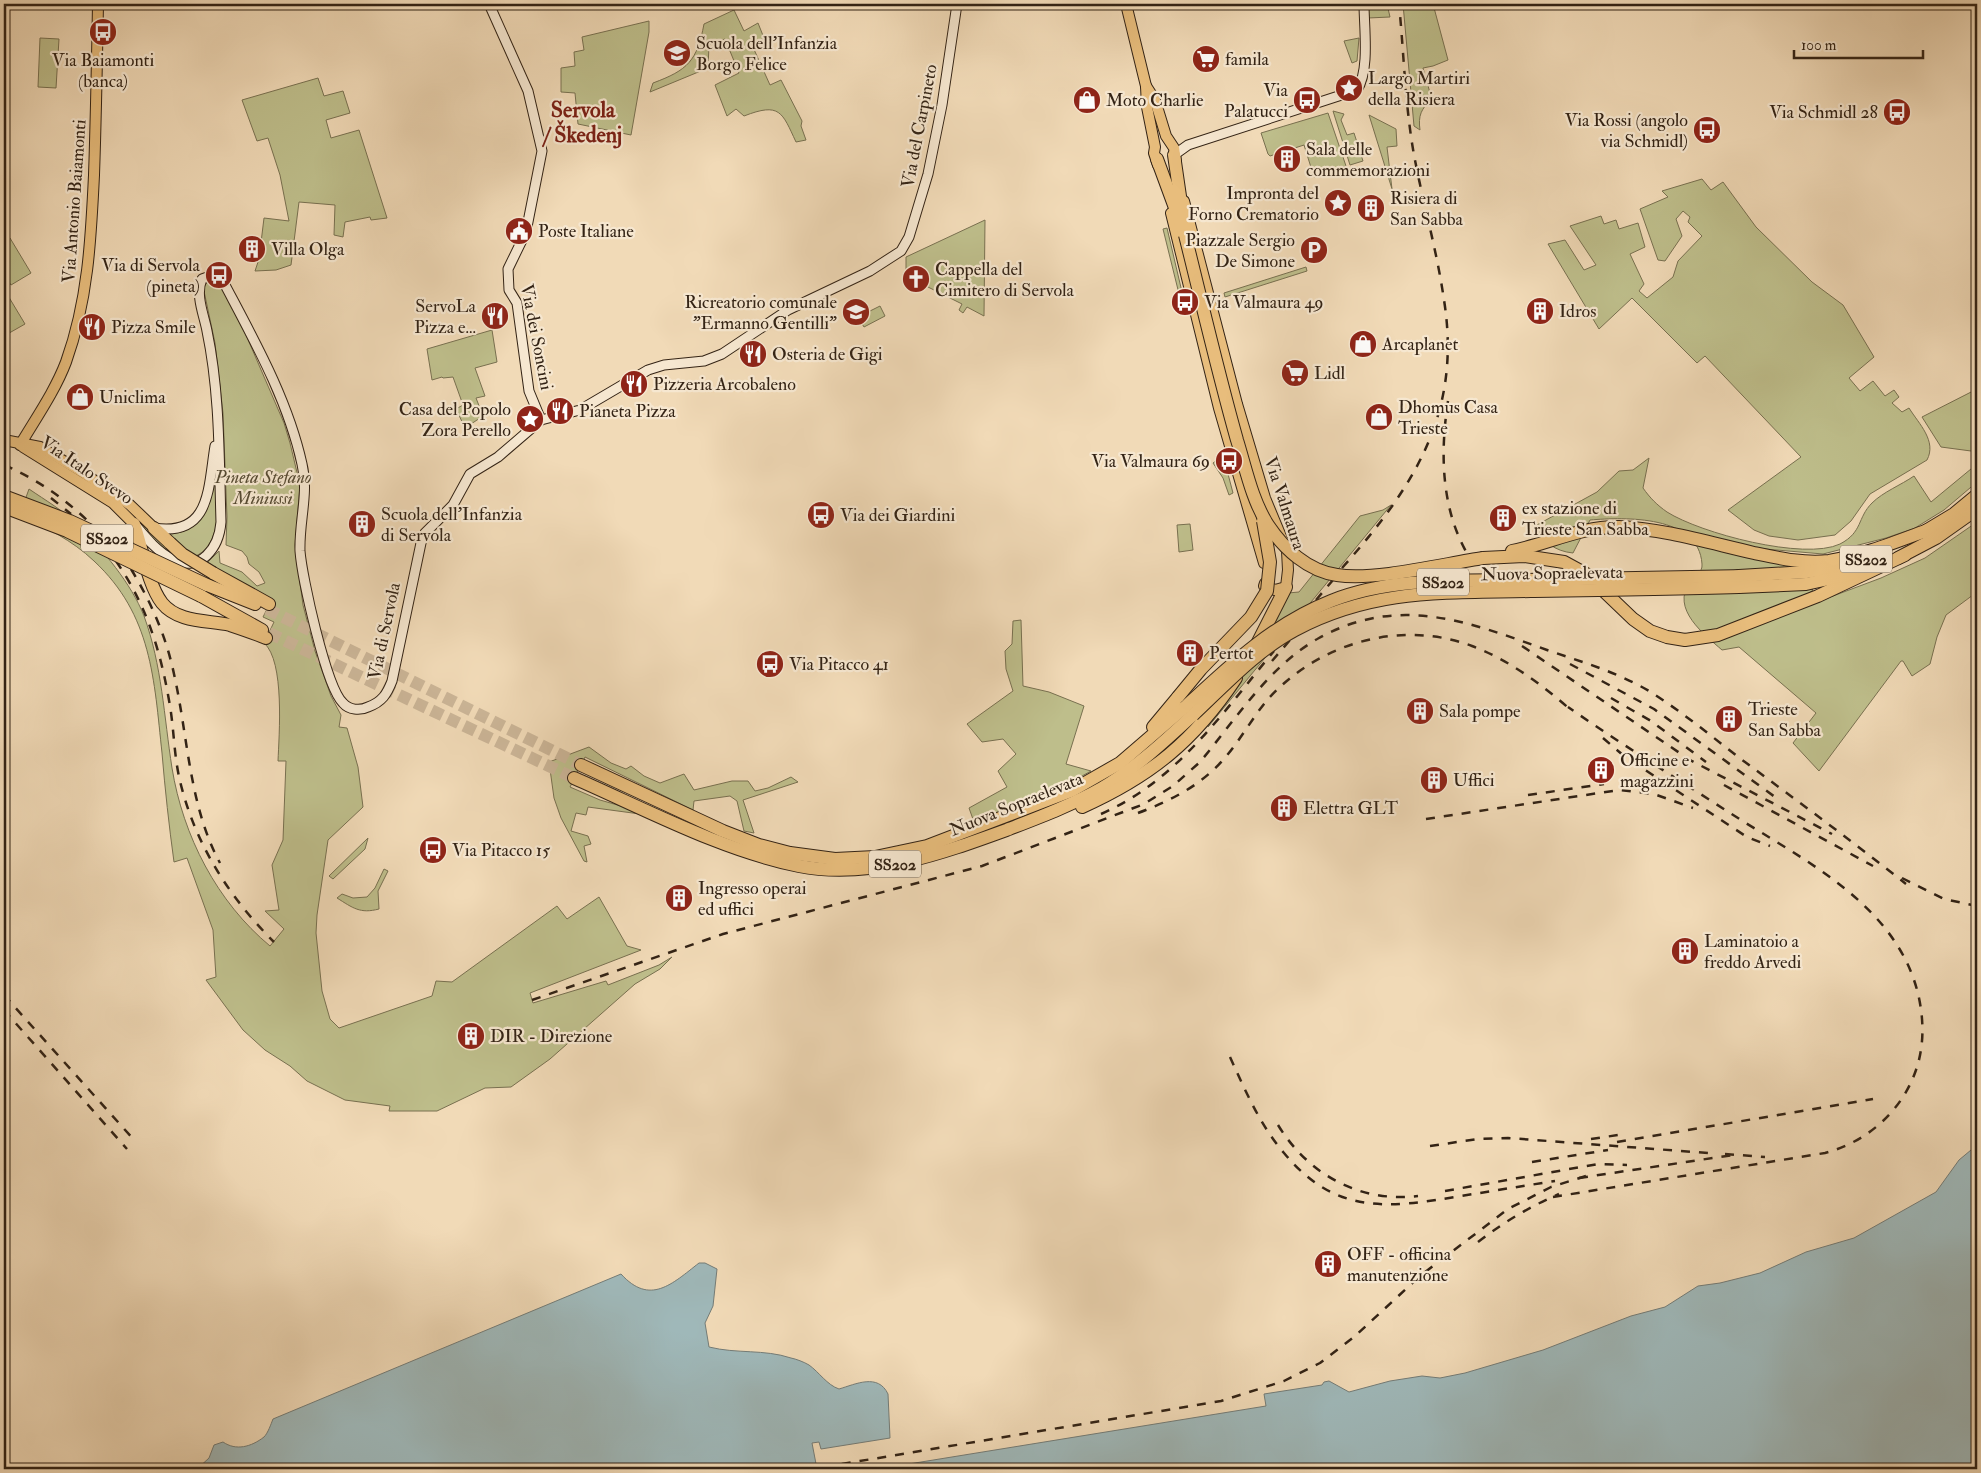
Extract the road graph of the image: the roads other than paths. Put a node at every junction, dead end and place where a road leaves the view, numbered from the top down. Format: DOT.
graph roads {
  1 [pos="98,4"];
  2 [pos="489,4"];
  3 [pos="957,4"];
  4 [pos="1126,4"];
  5 [pos="1364,4"];
  6 [pos="1146,86"];
  7 [pos="1171,147"];
  8 [pos="1156,153"];
  9 [pos="1185,235"];
  10 [pos="901,251"];
  11 [pos="541,420"];
  12 [pos="218,426"];
  13 [pos="4,440"];
  14 [pos="20,445"];
  15 [pos="1977,495"];
  16 [pos="4,496"];
  17 [pos="4,507"];
  18 [pos="1977,509"];
  19 [pos="1262,514"];
  20 [pos="1977,517"];
  21 [pos="1961,522"];
  22 [pos="134,524"];
  23 [pos="154,528"];
  24 [pos="1931,529"];
  25 [pos="1905,555"];
  26 [pos="1483,558"];
  27 [pos="1739,582"];
  28 [pos="1286,587"];
  29 [pos="204,590"];
  30 [pos="1186,706"];
  31 [pos="581,764"];
  32 [pos="574,778"];
  33 [pos="977,840"];
  1 -- 14 [label="main road, Via Antonio Baiamonti"];
  2 -- 11 [label="main road, Via dei Soncini"];
  3 -- 10 [label="main road, Via del Carpineto"];
  4 -- 6 [label="main road, Via Valmaura"];
  5 -- 7 [label="main road"];
  6 -- 7 [label="main road, Via Valmaura"];
  6 -- 8 [label="main road, Via Valmaura"];
  7 -- 8 [label="main road"];
  7 -- 8 [label="main road"];
  7 -- 9 [label="highway"];
  7 -- 28 [label="main road, Via Valmaura"];
  8 -- 9 [label="highway"];
  8 -- 28 [label="main road, Via Valmaura"];
  9 -- 19 [label="highway, bridge"];
  10 -- 11 [label="main road, Via di Servola"];
  11 -- 12 [label="main road, Via di Servola"];
  12 -- 22 [label="main road, Via di Servola"];
  12 -- 23 [label="main road, Via di Servola"];
  13 -- 14 [label="main road, Via Italo Svevo"];
  14 -- 22 [label="main road, Via Italo Svevo"];
  14 -- 23 [label="main road, Via Italo Svevo"];
  15 -- 24 [label="highway, Nuova Sopraelevata / SS202"];
  16 -- 29 [label="highway, SS202, bridge"];
  17 -- 29 [label="highway, SS202, bridge"];
  18 -- 21 [label="highway, Nuova Sopraelevata / SS202"];
  19 -- 26 [label="highway, bridge"];
  19 -- 30 [label="highway, bridge"];
  20 -- 21 [label="highway"];
  21 -- 25 [label="highway, Nuova Sopraelevata / SS202"];
  22 -- 29 [label="highway, SS202, bridge"];
  23 -- 29 [label="highway, SS202, bridge"];
  24 -- 26 [label="highway"];
  24 -- 27 [label="highway, Nuova Sopraelevata / SS202"];
  25 -- 26 [label="highway, bridge"];
  25 -- 27 [label="highway, Nuova Sopraelevata / SS202"];
  27 -- 30 [label="highway, Nuova Sopraelevata / SS202, bridge"];
  28 -- 33 [label="highway"];
  30 -- 31 [label="highway, Nuova Sopraelevata / SS202"];
  30 -- 33 [label="highway, Nuova Sopraelevata / SS202"];
  32 -- 33 [label="highway, Nuova Sopraelevata / SS202"];
}
